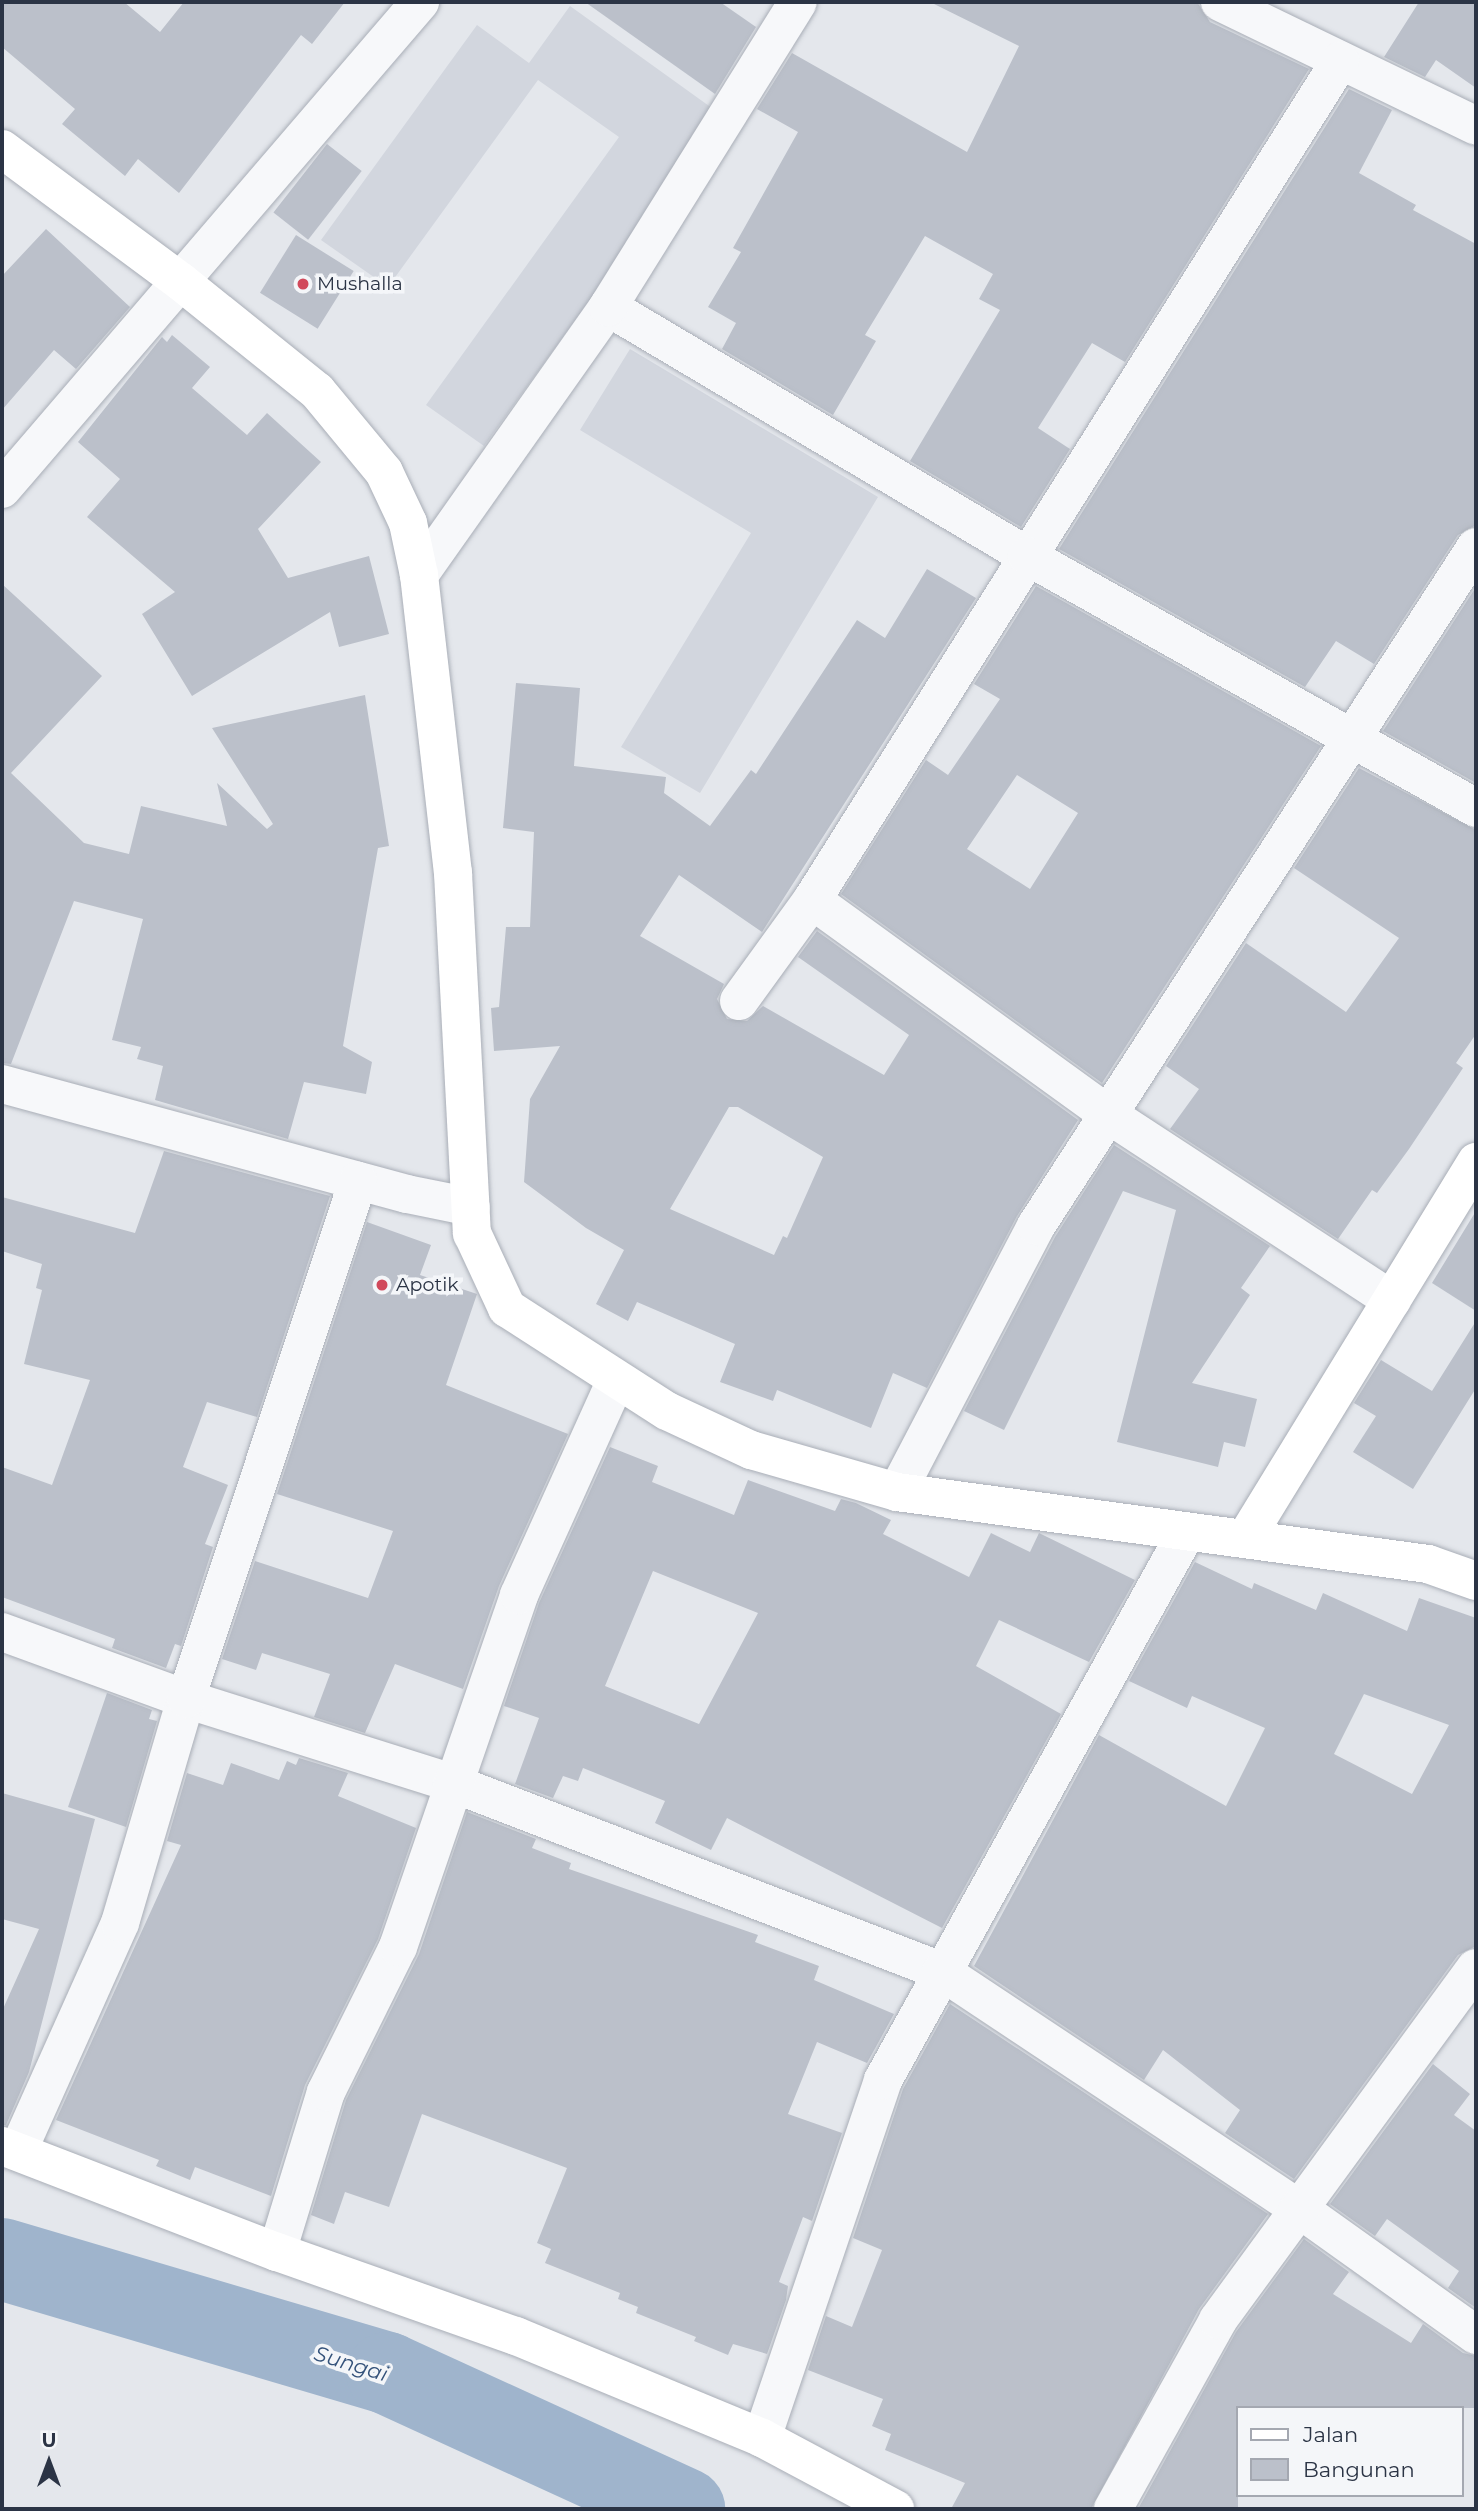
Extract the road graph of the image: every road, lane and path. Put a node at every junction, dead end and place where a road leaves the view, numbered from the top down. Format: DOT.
graph roads {
  1 [pos="420,2"];
  2 [pos="798,2"];
  3 [pos="1220,2"];
  4 [pos="1340,61"];
  5 [pos="1476,126"];
  6 [pos="2,149"];
  7 [pos="180,281"];
  8 [pos="608,307"];
  9 [pos="2,489"];
  10 [pos="1476,547"];
  11 [pos="1027,556"];
  12 [pos="419,575"];
  13 [pos="1351,734"];
  14 [pos="1476,808"];
  15 [pos="812,900"];
  16 [pos="739,1001"];
  17 [pos="2,1084"];
  18 [pos="1109,1115"];
  19 [pos="1476,1162"];
  20 [pos="358,1181"];
  21 [pos="471,1207"];
  22 [pos="1392,1300"];
  23 [pos="616,1380"];
  24 [pos="897,1492"];
  25 [pos="1186,1533"];
  26 [pos="1247,1536"];
  27 [pos="1476,1581"];
  28 [pos="2,1632"];
  29 [pos="186,1699"];
  30 [pos="452,1783"];
  31 [pos="1476,1968"];
  32 [pos="941,1971"];
  33 [pos="10,2148"];
  34 [pos="1298,2208"];
  35 [pos="277,2252"];
  36 [pos="1476,2335"];
  37 [pos="762,2438"];
  38 [pos="895,2509"];
  39 [pos="1113,2509"];
  1 -- 7 [label="street"];
  2 -- 8 [label="street"];
  3 -- 4 [label="street"];
  4 -- 5 [label="street"];
  4 -- 11 [label="street"];
  6 -- 7 [label="street"];
  7 -- 9 [label="street"];
  7 -- 12 [label="street"];
  8 -- 11 [label="street"];
  8 -- 12 [label="street"];
  10 -- 13 [label="street"];
  11 -- 13 [label="street"];
  11 -- 15 [label="street"];
  12 -- 21 [label="street"];
  13 -- 14 [label="street"];
  13 -- 18 [label="street"];
  15 -- 16 [label="street"];
  15 -- 18 [label="street"];
  17 -- 20 [label="street"];
  18 -- 22 [label="street"];
  18 -- 24 [label="street"];
  19 -- 22 [label="street"];
  20 -- 21 [label="street"];
  20 -- 29 [label="street"];
  21 -- 23 [label="street"];
  22 -- 26 [label="street"];
  23 -- 24 [label="street"];
  23 -- 30 [label="street"];
  24 -- 25 [label="street"];
  25 -- 26 [label="street"];
  25 -- 32 [label="street"];
  26 -- 27 [label="street"];
  28 -- 29 [label="street"];
  29 -- 30 [label="street"];
  29 -- 33 [label="street"];
  30 -- 32 [label="street"];
  30 -- 35 [label="street"];
  31 -- 34 [label="street"];
  32 -- 34 [label="street"];
  32 -- 37 [label="street"];
  33 -- 35 [label="street"];
  34 -- 36 [label="street"];
  34 -- 39 [label="street"];
  35 -- 37 [label="street"];
  37 -- 38 [label="street"];
}
